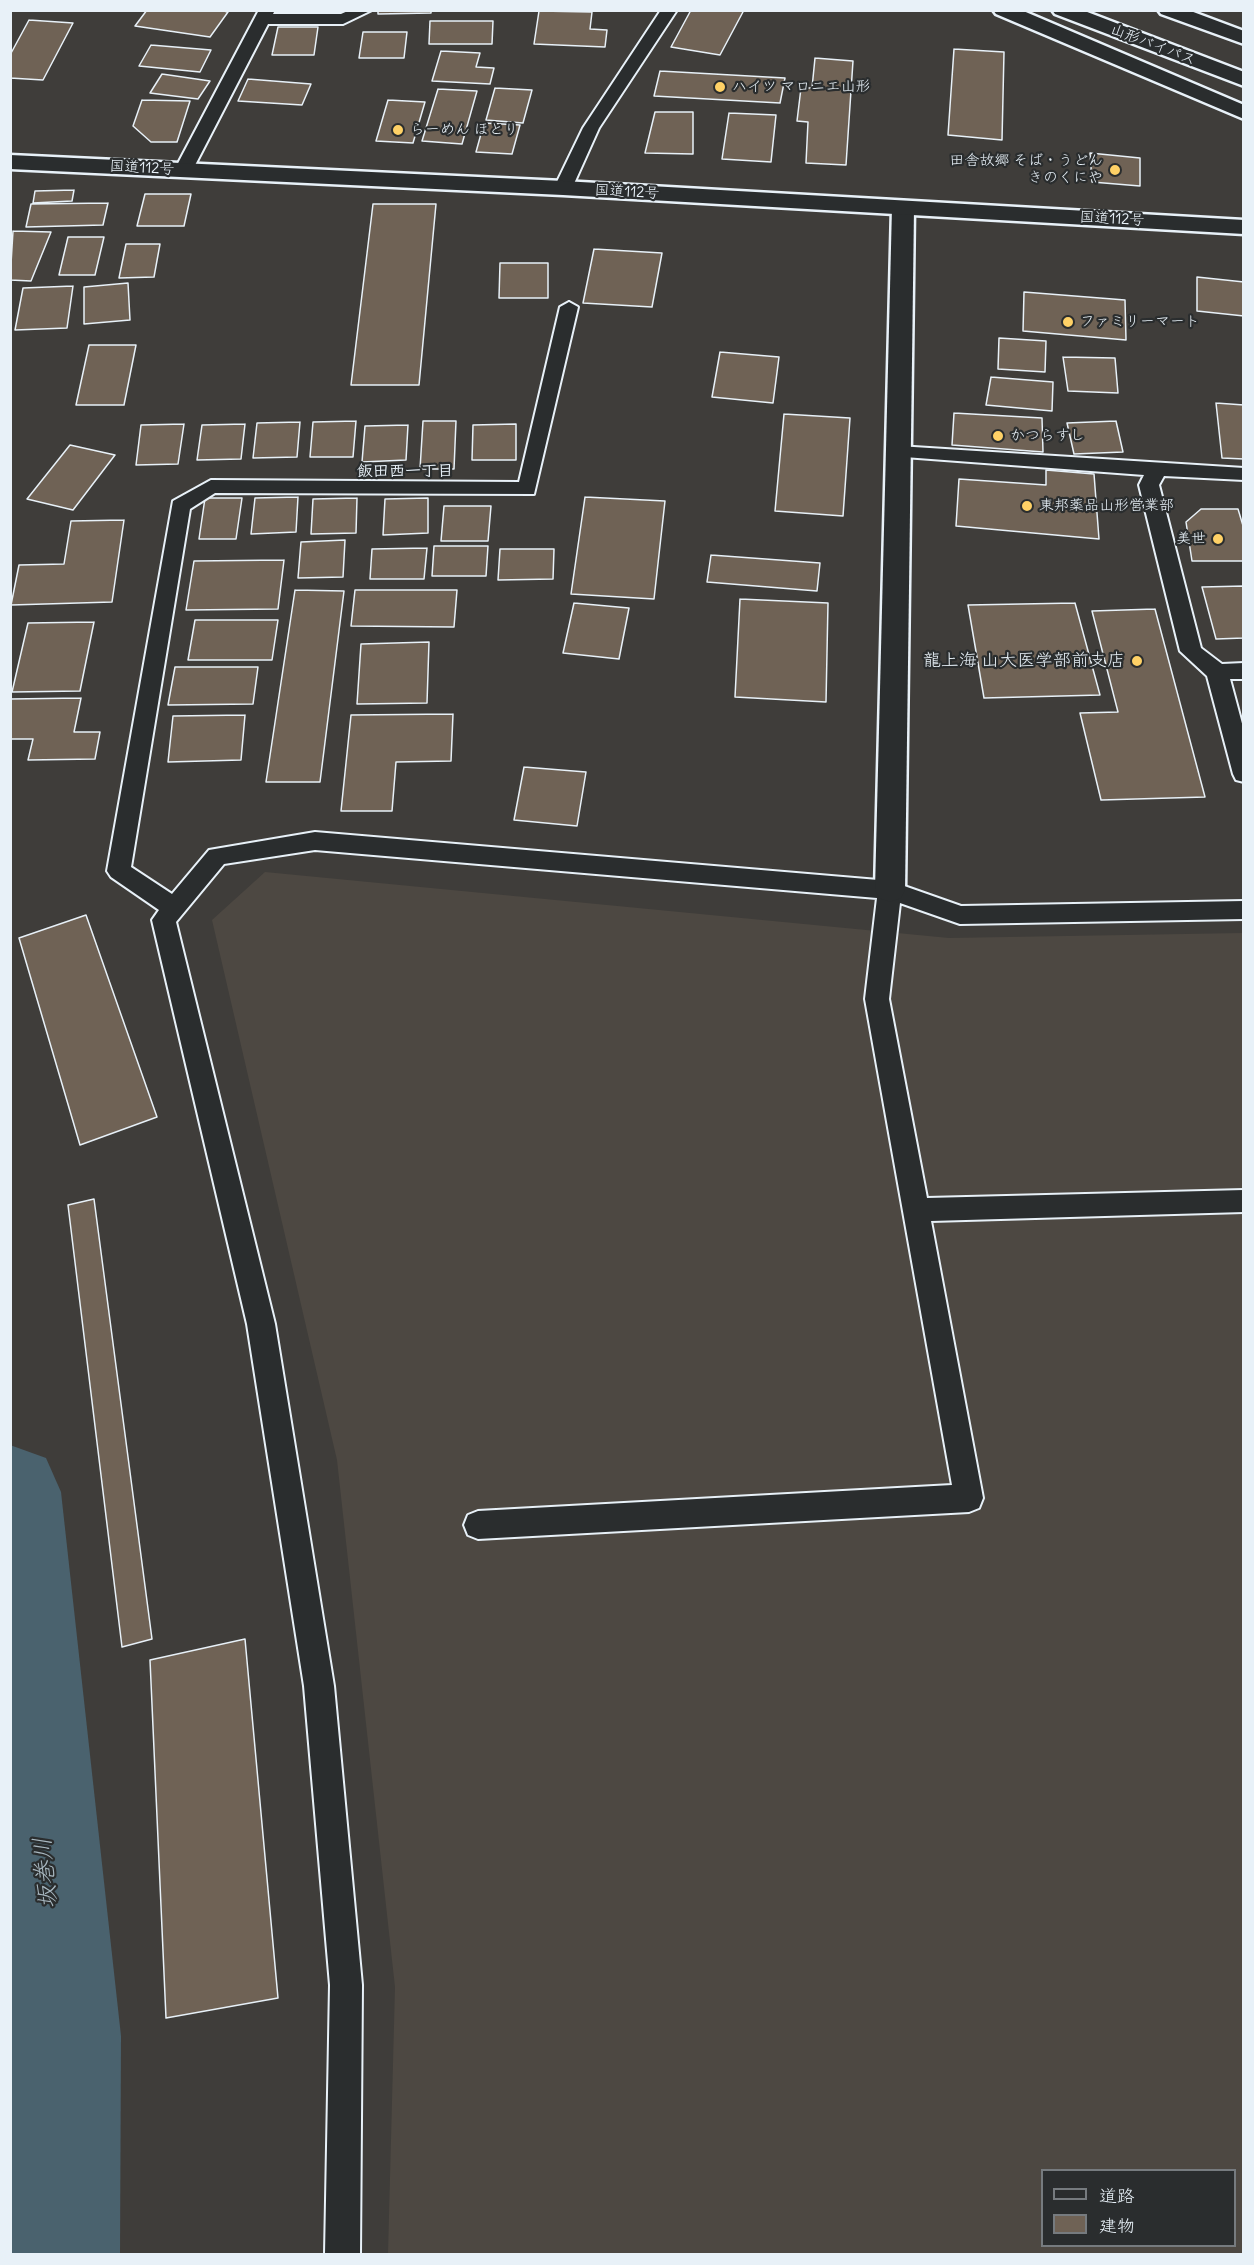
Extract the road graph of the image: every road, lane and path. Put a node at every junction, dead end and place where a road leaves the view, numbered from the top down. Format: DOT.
graph roads {
  1 [pos="365,10"];
  2 [pos="669,10"];
  3 [pos="1003,10"];
  4 [pos="1062,10"];
  5 [pos="265,15"];
  6 [pos="1159,16"];
  7 [pos="1244,38"];
  8 [pos="1244,58"];
  9 [pos="1244,80"];
  10 [pos="1244,113"];
  11 [pos="10,162"];
  12 [pos="184,170"];
  13 [pos="563,188"];
  14 [pos="903,208"];
  15 [pos="1244,214"];
  16 [pos="1194,224"];
  17 [pos="1244,227"];
  18 [pos="569,307"];
  19 [pos="898,452"];
  20 [pos="1157,469"];
  21 [pos="1244,474"];
  22 [pos="1244,671"];
  23 [pos="1217,672"];
  24 [pos="1244,774"];
  25 [pos="890,890"];
  26 [pos="174,908"];
  27 [pos="1244,910"];
  28 [pos="1244,1202"];
  29 [pos="915,1210"];
  30 [pos="478,1525"];
  31 [pos="342,2254"];
  1 -- 5 [label="lane"];
  2 -- 13 [label="lane"];
  3 -- 10 [label="main road"];
  4 -- 9 [label="main road, 山形バイパス"];
  5 -- 12 [label="lane"];
  6 -- 7 [label="main road"];
  6 -- 8 [label="main road, 山形バイパス"];
  11 -- 12 [label="main road, 国道112号"];
  12 -- 13 [label="main road, 国道112号"];
  13 -- 14 [label="main road, 国道112号"];
  14 -- 16 [label="main road, 国道112号"];
  14 -- 19 [label="main road"];
  15 -- 16 [label="main road"];
  16 -- 17 [label="main road, 国道112号"];
  18 -- 26 [label="lane"];
  19 -- 20 [label="lane"];
  19 -- 25 [label="main road"];
  20 -- 21 [label="lane"];
  20 -- 23 [label="lane"];
  22 -- 23 [label="lane"];
  23 -- 24 [label="lane"];
  25 -- 26 [label="lane"];
  25 -- 27 [label="lane"];
  25 -- 29 [label="lane"];
  26 -- 31 [label="lane"];
  28 -- 29 [label="lane"];
  29 -- 30 [label="lane"];
}
